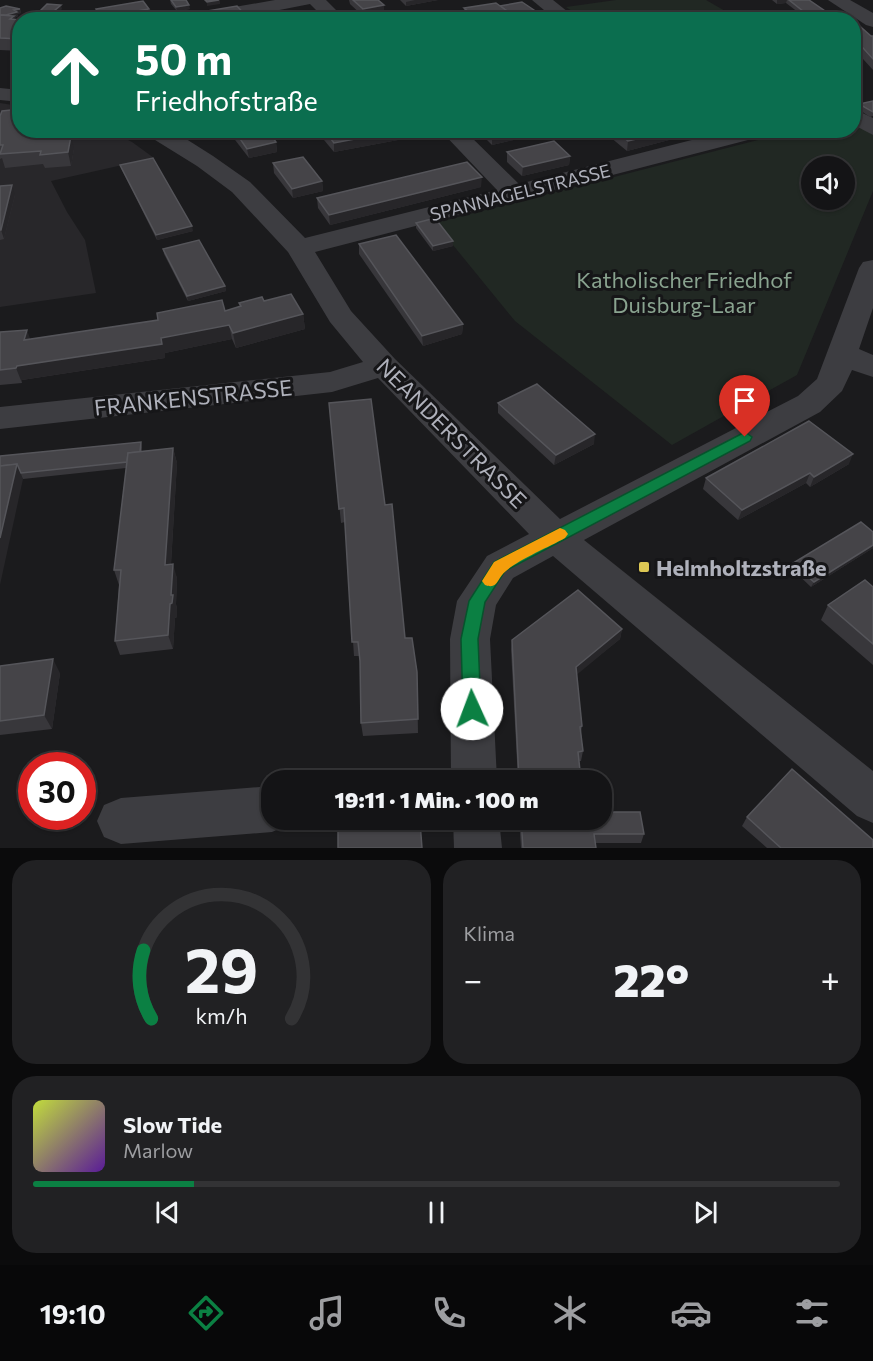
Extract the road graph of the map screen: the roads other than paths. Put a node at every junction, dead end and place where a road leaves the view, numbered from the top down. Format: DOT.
graph roads {
  1 [pos="306,0"];
  2 [pos="316,0"];
  3 [pos="541,0"];
  4 [pos="837,0"];
  5 [pos="239,12"];
  6 [pos="329,12"];
  7 [pos="557,12"];
  8 [pos="858,12"];
  9 [pos="168,138"];
  10 [pos="459,138"];
  11 [pos="718,138"];
  12 [pos="514,194"];
  13 [pos="299,248"];
  14 [pos="873,268"];
  15 [pos="843,354"];
  16 [pos="384,366"];
  17 [pos="873,367"];
  18 [pos="0,417"];
  19 [pos="555,537"];
  20 [pos="474,770"];
  21 [pos="873,800"];
  22 [pos="261,810"];
  23 [pos="121,820"];
  24 [pos="477,830"];
  25 [pos="478,848"];
  1 -- 5 [label="street"];
  2 -- 6 [label="street"];
  3 -- 7 [label="street"];
  4 -- 8 [label="street"];
  9 -- 13 [label="street, NEANDERSTRASSE"];
  10 -- 12 [label="street"];
  11 -- 12 [label="street, SPANNAGELSTRASSE"];
  12 -- 13 [label="street, SPANNAGELSTRASSE"];
  13 -- 16 [label="street, NEANDERSTRASSE"];
  14 -- 15 [label="street"];
  15 -- 17 [label="street"];
  15 -- 19 [label="street"];
  16 -- 18 [label="street, FRANKENSTRASSE"];
  16 -- 19 [label="street, NEANDERSTRASSE"];
  19 -- 20 [label="street"];
  19 -- 21 [label="street"];
  22 -- 23 [label="street"];
  24 -- 25 [label="street"];
}
